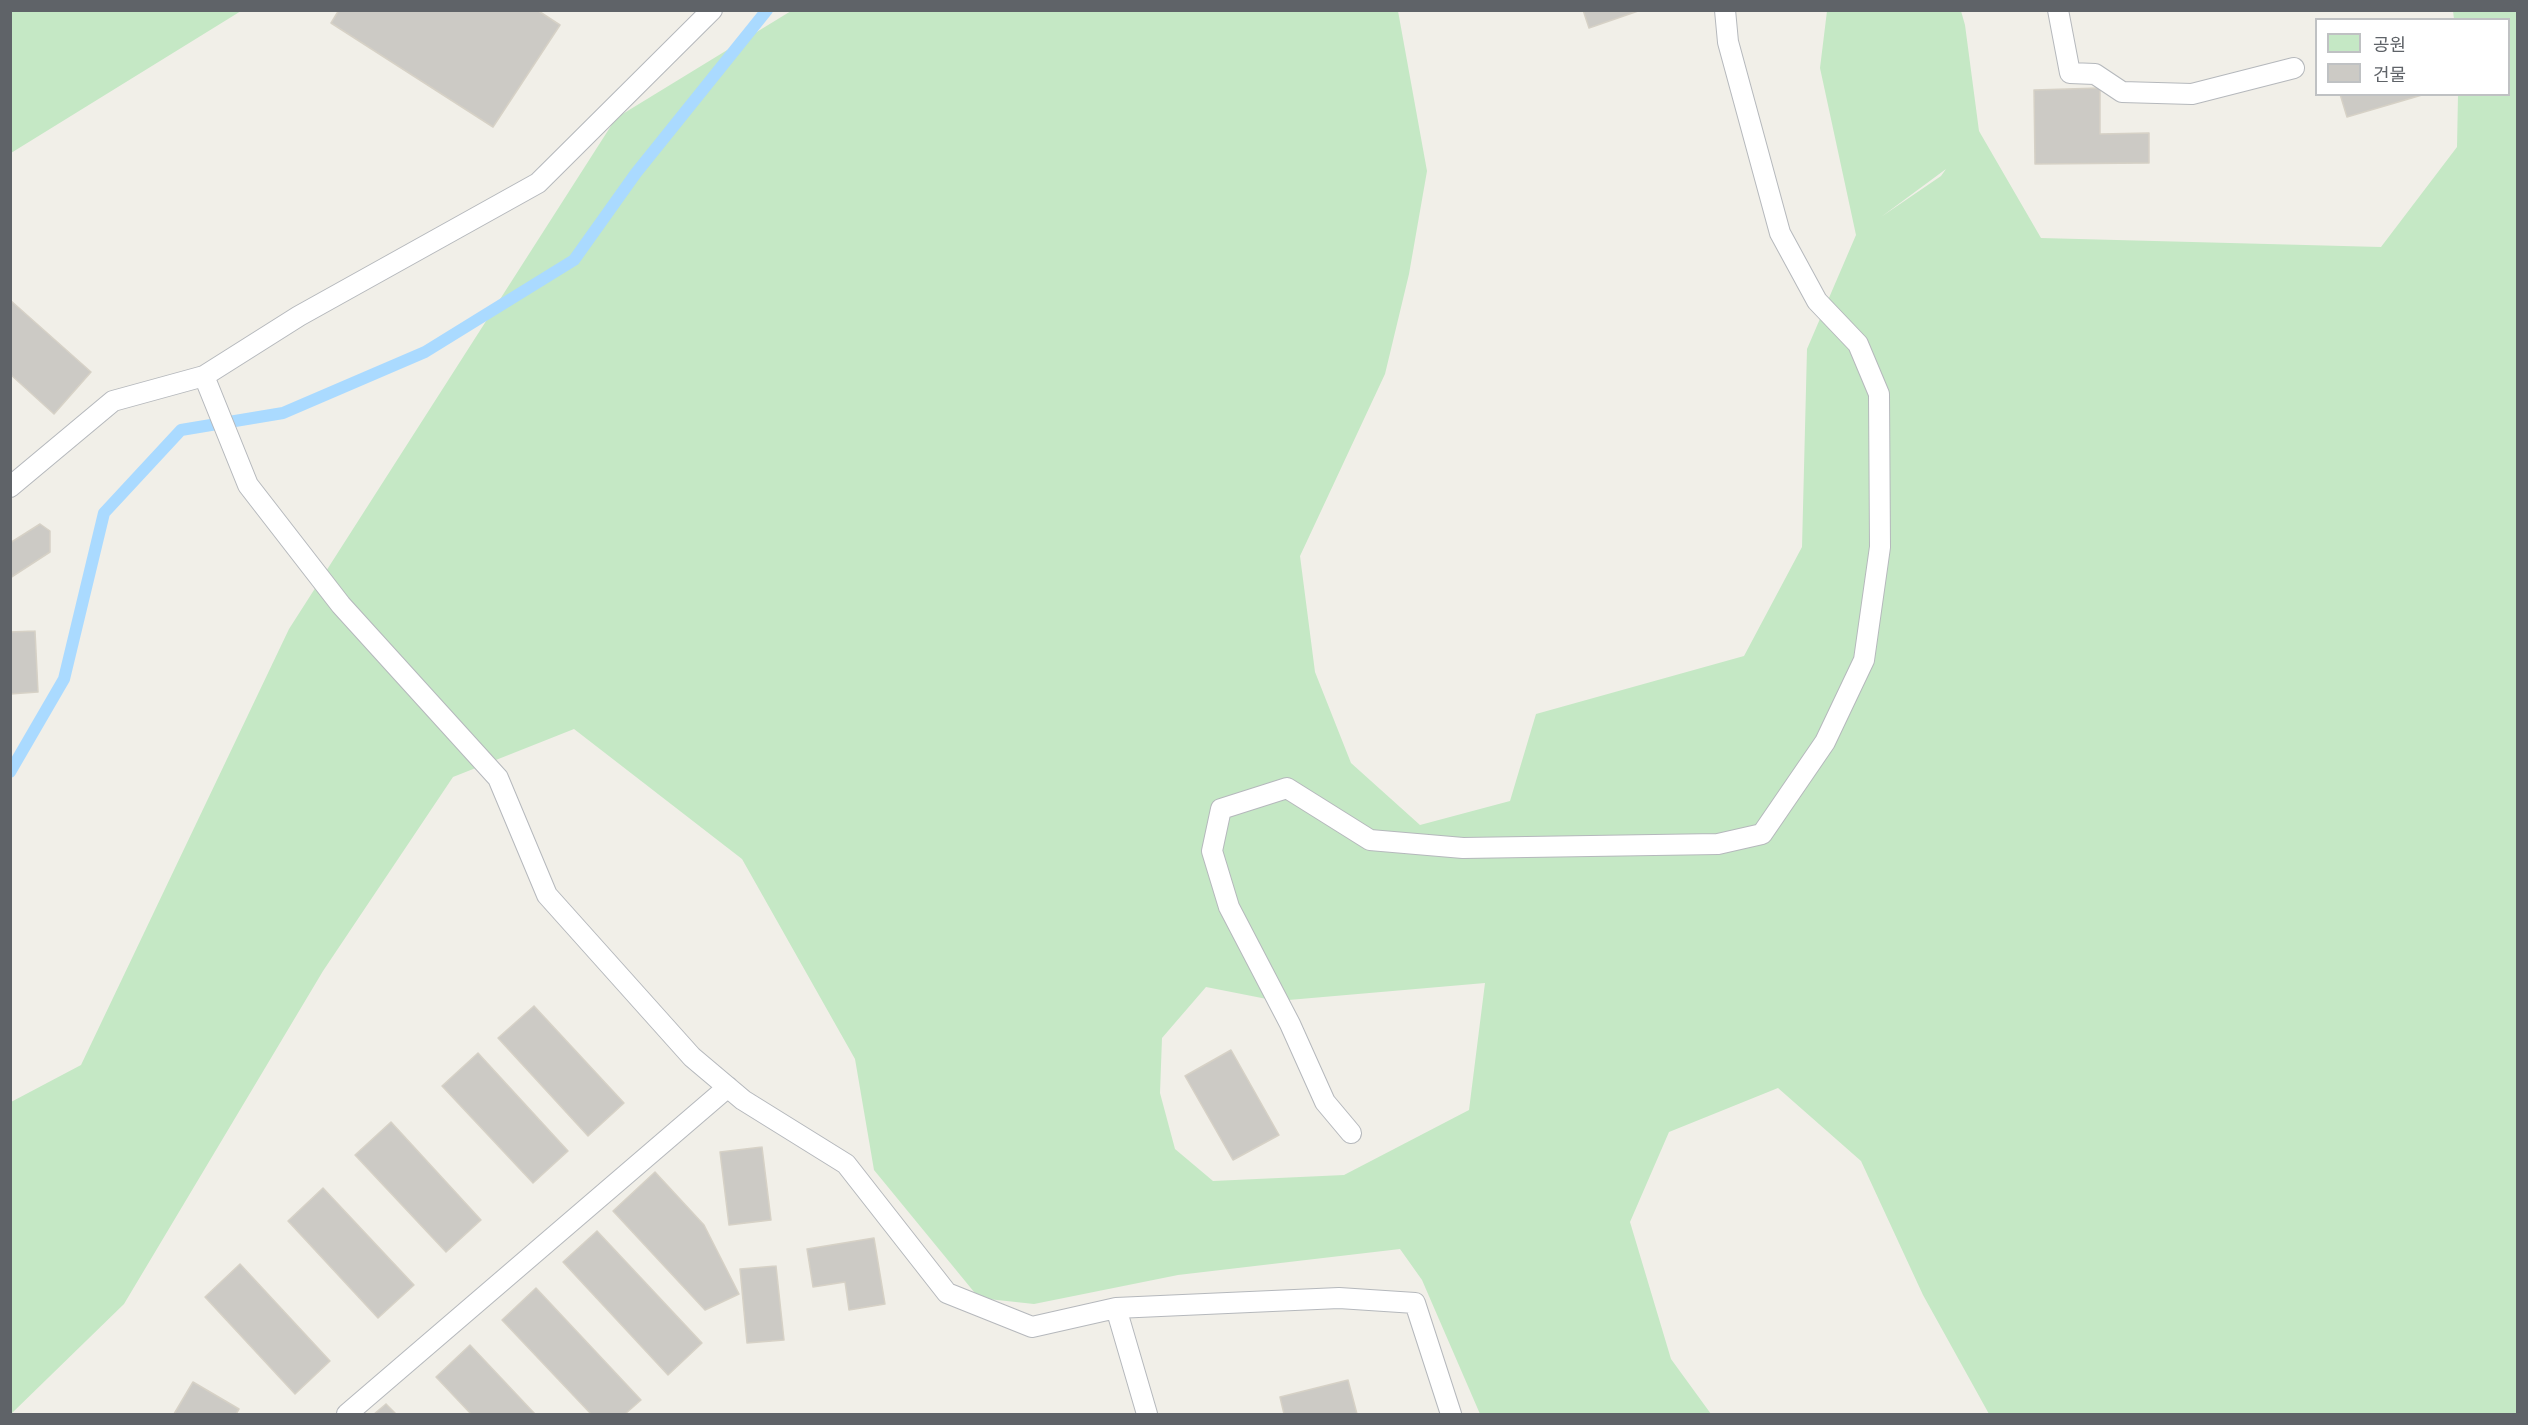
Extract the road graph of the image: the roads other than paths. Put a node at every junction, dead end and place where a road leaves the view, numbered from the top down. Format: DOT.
graph roads {
  1 [pos="712,10"];
  2 [pos="1725,10"];
  3 [pos="2058,10"];
  4 [pos="2294,68"];
  5 [pos="204,376"];
  6 [pos="10,487"];
  7 [pos="728,1087"];
  8 [pos="1351,1133"];
  9 [pos="1116,1308"];
  10 [pos="347,1414"];
  11 [pos="1147,1414"];
  12 [pos="1451,1414"];
  1 -- 5 [label="lane"];
  2 -- 8 [label="lane"];
  3 -- 4 [label="lane"];
  5 -- 6 [label="lane"];
  5 -- 7 [label="lane"];
  7 -- 9 [label="lane"];
  7 -- 10 [label="lane"];
  9 -- 11 [label="lane"];
  9 -- 12 [label="lane"];
}
